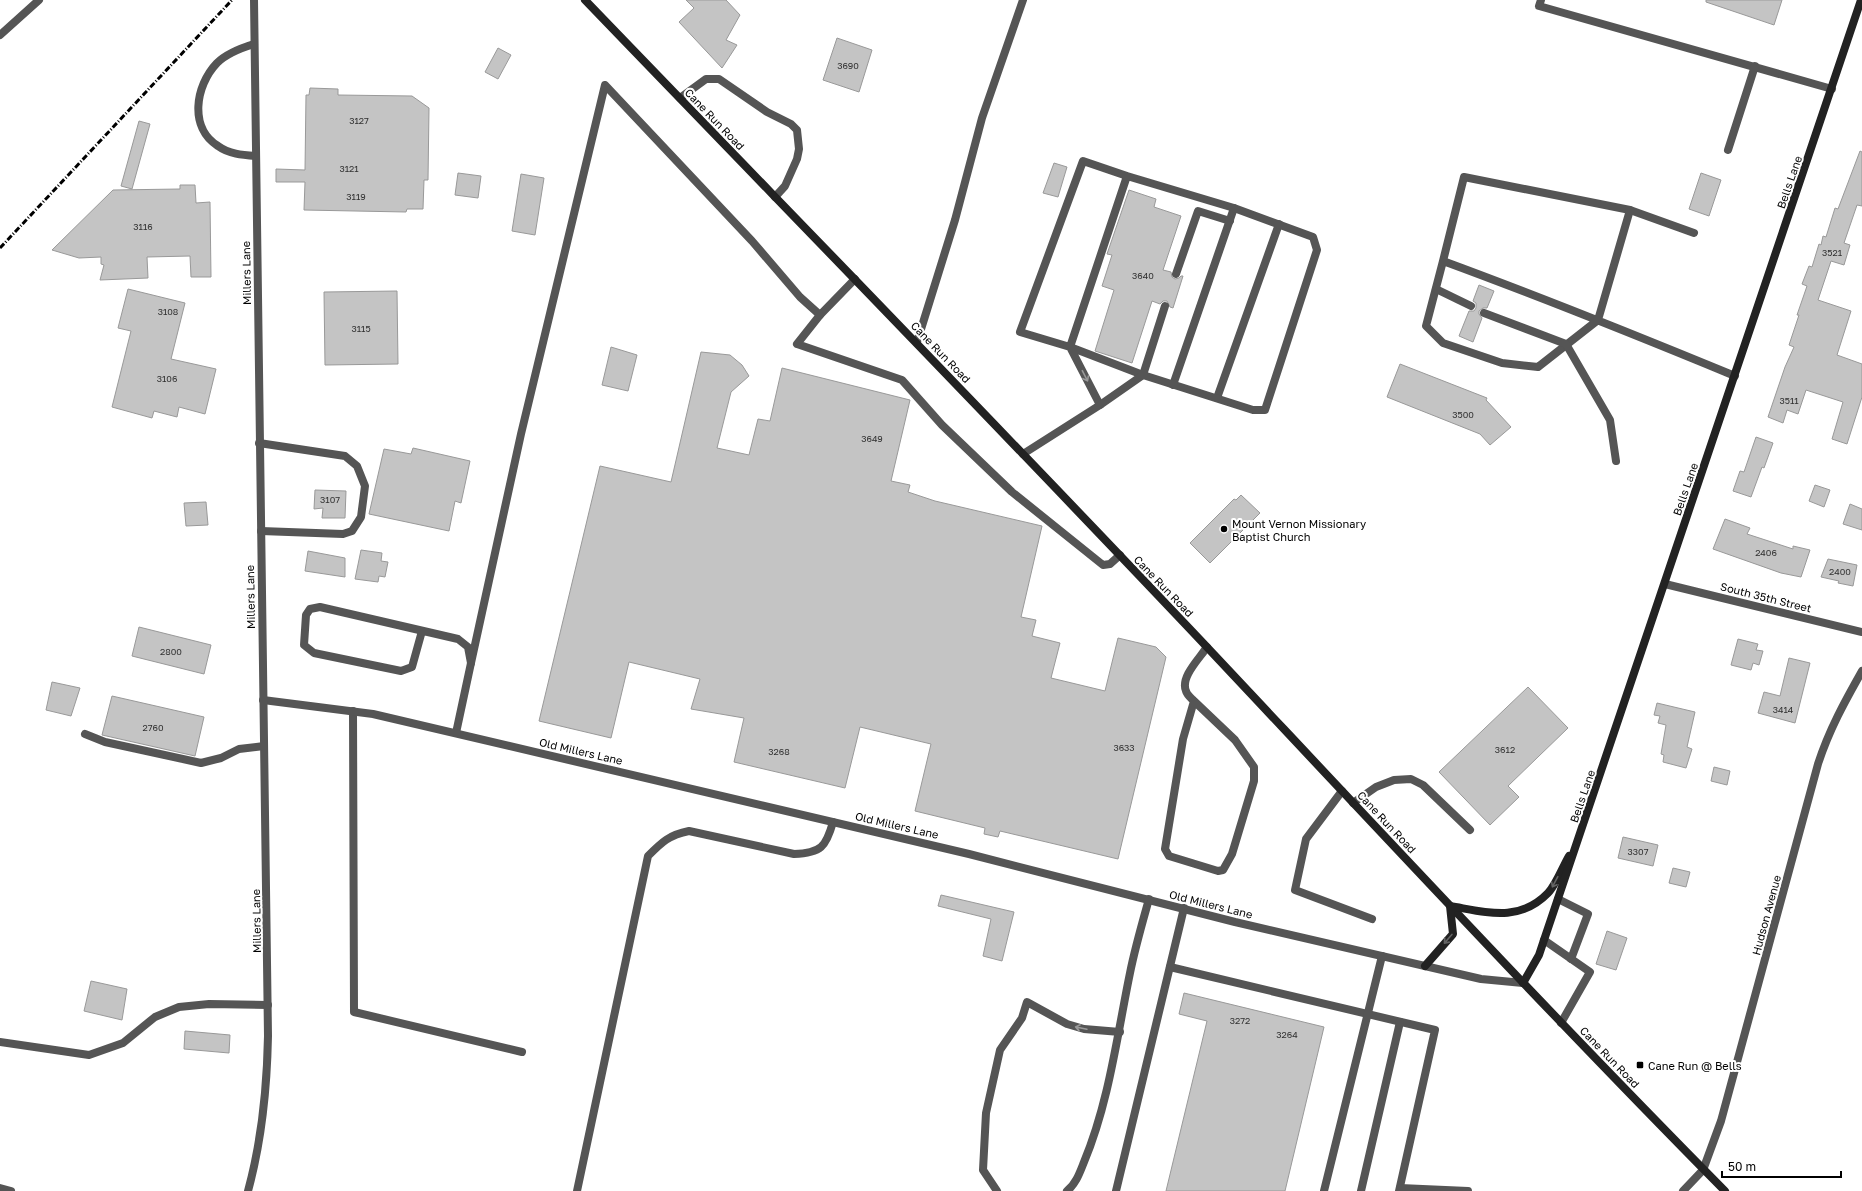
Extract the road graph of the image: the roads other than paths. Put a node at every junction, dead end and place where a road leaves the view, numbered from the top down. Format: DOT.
graph roads {
  1 [pos="39,0"];
  2 [pos="254,0"];
  3 [pos="585,0"];
  4 [pos="1022,0"];
  5 [pos="1541,0"];
  6 [pos="1862,0"];
  7 [pos="0,35"];
  8 [pos="254,44"];
  9 [pos="1755,66"];
  10 [pos="1832,89"];
  11 [pos="680,98"];
  12 [pos="1728,150"];
  13 [pos="256,156"];
  14 [pos="1127,176"];
  15 [pos="775,197"];
  16 [pos="1234,208"];
  17 [pos="1630,210"];
  18 [pos="1230,221"];
  19 [pos="1279,224"];
  20 [pos="1694,233"];
  21 [pos="1443,261"];
  22 [pos="1176,274"];
  23 [pos="856,280"];
  24 [pos="1436,289"];
  25 [pos="1165,306"];
  26 [pos="1471,306"];
  27 [pos="1484,313"];
  28 [pos="820,315"];
  29 [pos="1598,320"];
  30 [pos="917,342"];
  31 [pos="1566,344"];
  32 [pos="1070,347"];
  33 [pos="1143,375"];
  34 [pos="1735,376"];
  35 [pos="1174,385"];
  36 [pos="1217,398"];
  37 [pos="1100,405"];
  38 [pos="259,443"];
  39 [pos="1023,454"];
  40 [pos="1616,461"];
  41 [pos="260,531"];
  42 [pos="1120,555"];
  43 [pos="1666,584"];
  44 [pos="422,631"];
  45 [pos="1862,632"];
  46 [pos="1207,647"];
  47 [pos="471,663"];
  48 [pos="1862,671"];
  49 [pos="263,700"];
  50 [pos="1194,701"];
  51 [pos="353,711"];
  52 [pos="456,733"];
  53 [pos="85,734"];
  54 [pos="264,746"];
  55 [pos="1342,791"];
  56 [pos="1354,803"];
  57 [pos="833,822"];
  58 [pos="1470,830"];
  59 [pos="1580,836"];
  60 [pos="1148,899"];
  61 [pos="1558,899"];
  62 [pos="1450,906"];
  63 [pos="1184,908"];
  64 [pos="1372,920"];
  65 [pos="1544,940"];
  66 [pos="1382,956"];
  67 [pos="1571,959"];
  68 [pos="1425,966"];
  69 [pos="1170,967"];
  70 [pos="1523,983"];
  71 [pos="268,1005"];
  72 [pos="1368,1014"];
  73 [pos="1400,1022"];
  74 [pos="1561,1023"];
  75 [pos="1120,1032"];
  76 [pos="0,1042"];
  77 [pos="522,1052"];
  78 [pos="1703,1170"];
  79 [pos="0,1188"];
  80 [pos="1399,1190"];
  81 [pos="11,1191"];
  82 [pos="248,1191"];
  83 [pos="577,1191"];
  84 [pos="997,1191"];
  85 [pos="1067,1191"];
  86 [pos="1116,1191"];
  87 [pos="1324,1191"];
  88 [pos="1361,1191"];
  89 [pos="1454,1191"];
  90 [pos="1468,1191"];
  91 [pos="1683,1191"];
  92 [pos="1725,1191"];
  1 -- 7 [label="street"];
  2 -- 8 [label="street, Millers Lane"];
  3 -- 11 [label="main road, Cane Run Road"];
  4 -- 30 [label="street"];
  5 -- 9 [label="street"];
  6 -- 10 [label="main road, Bells Lane"];
  8 -- 13 [label="street, Millers Lane"];
  8 -- 13 [label="street"];
  9 -- 10 [label="street"];
  9 -- 12 [label="street"];
  10 -- 34 [label="main road, Bells Lane"];
  11 -- 15 [label="main road, Cane Run Road"];
  11 -- 15 [label="street"];
  13 -- 38 [label="street, Millers Lane"];
  14 -- 16 [label="street"];
  14 -- 32 [label="street"];
  14 -- 32 [label="street"];
  15 -- 23 [label="main road, Cane Run Road"];
  16 -- 18 [label="street"];
  16 -- 19 [label="street"];
  17 -- 20 [label="street"];
  17 -- 21 [label="street"];
  17 -- 29 [label="street"];
  18 -- 22 [label="street"];
  18 -- 35 [label="street"];
  19 -- 36 [label="street"];
  19 -- 36 [label="street"];
  21 -- 24 [label="street"];
  21 -- 29 [label="street"];
  23 -- 28 [label="street"];
  23 -- 30 [label="main road, Cane Run Road"];
  24 -- 26 [label="street"];
  24 -- 31 [label="street"];
  25 -- 33 [label="street"];
  27 -- 31 [label="street"];
  28 -- 42 [label="street"];
  28 -- 47 [label="street"];
  29 -- 31 [label="street"];
  29 -- 34 [label="street"];
  30 -- 39 [label="main road, Cane Run Road"];
  31 -- 40 [label="street"];
  32 -- 33 [label="street"];
  32 -- 37 [label="street, one-way"];
  33 -- 35 [label="street"];
  33 -- 37 [label="street"];
  34 -- 43 [label="main road, Bells Lane"];
  35 -- 36 [label="street"];
  37 -- 39 [label="street"];
  38 -- 41 [label="street, Millers Lane"];
  38 -- 41 [label="street"];
  39 -- 42 [label="main road, Cane Run Road"];
  41 -- 49 [label="street, Millers Lane"];
  42 -- 46 [label="main road, Cane Run Road"];
  43 -- 45 [label="street, South 35th Street"];
  43 -- 59 [label="main road, Bells Lane"];
  44 -- 44 [label="street"];
  44 -- 47 [label="street"];
  46 -- 50 [label="street"];
  46 -- 55 [label="main road, Cane Run Road"];
  47 -- 52 [label="street"];
  48 -- 78 [label="street, Hudson Avenue"];
  49 -- 51 [label="street, Old Millers Lane"];
  49 -- 54 [label="street, Millers Lane"];
  50 -- 50 [label="street"];
  51 -- 52 [label="street, Old Millers Lane"];
  51 -- 77 [label="street"];
  52 -- 57 [label="street, Old Millers Lane"];
  53 -- 54 [label="street"];
  54 -- 71 [label="street, Millers Lane"];
  55 -- 56 [label="main road, Cane Run Road"];
  55 -- 64 [label="street"];
  56 -- 58 [label="street"];
  56 -- 62 [label="main road, Cane Run Road"];
  57 -- 60 [label="street, Old Millers Lane"];
  57 -- 83 [label="street"];
  59 -- 61 [label="main road, Bells Lane"];
  59 -- 62 [label="main road, one-way"];
  60 -- 63 [label="street, Old Millers Lane"];
  60 -- 75 [label="street"];
  61 -- 65 [label="main road, Bells Lane"];
  61 -- 67 [label="street"];
  62 -- 68 [label="main road, one-way"];
  62 -- 70 [label="main road, Cane Run Road"];
  63 -- 66 [label="street, Old Millers Lane"];
  63 -- 69 [label="street"];
  65 -- 67 [label="street"];
  65 -- 70 [label="main road, Bells Lane"];
  66 -- 68 [label="street, Old Millers Lane"];
  66 -- 72 [label="street"];
  67 -- 74 [label="street"];
  68 -- 70 [label="street, Old Millers Lane"];
  69 -- 72 [label="street"];
  69 -- 86 [label="street"];
  70 -- 74 [label="main road, Cane Run Road"];
  71 -- 76 [label="street"];
  71 -- 82 [label="street, Millers Lane"];
  72 -- 73 [label="street"];
  72 -- 87 [label="street"];
  73 -- 80 [label="street"];
  73 -- 88 [label="street"];
  74 -- 78 [label="main road, Cane Run Road"];
  75 -- 84 [label="street, one-way"];
  75 -- 85 [label="street"];
  78 -- 91 [label="street"];
  78 -- 92 [label="main road, Cane Run Road"];
  79 -- 81 [label="street"];
  80 -- 89 [label="street"];
  89 -- 90 [label="street"];
}
